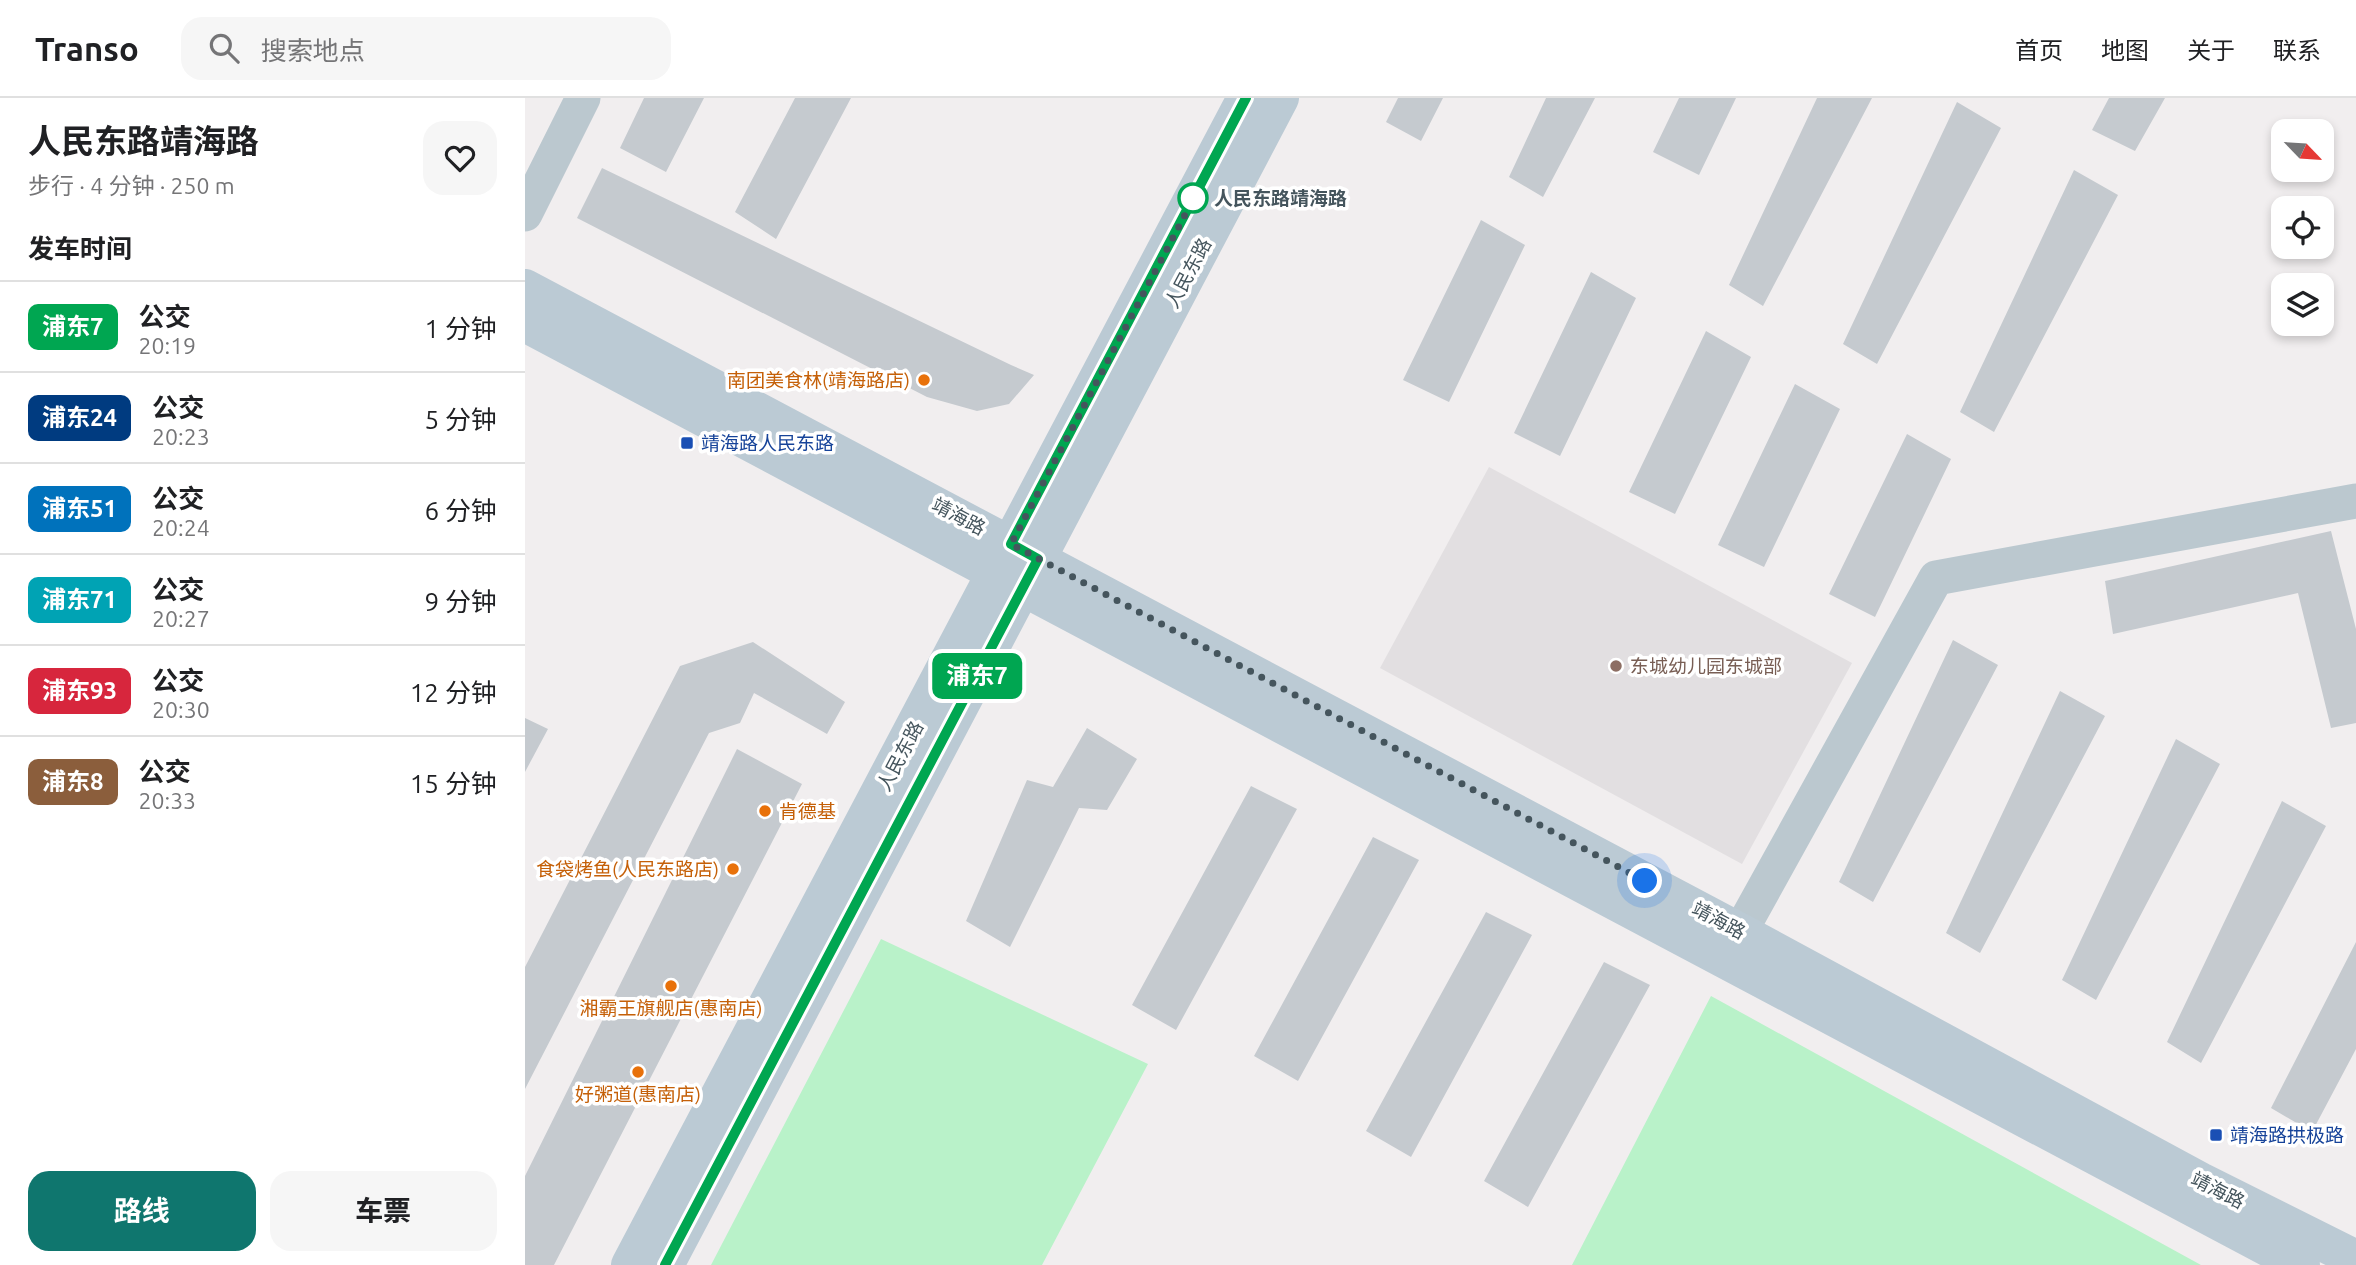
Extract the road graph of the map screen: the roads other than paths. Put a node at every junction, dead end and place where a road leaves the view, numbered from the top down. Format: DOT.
graph roads {
  1 [pos="583,98"];
  2 [pos="1246,98"];
  3 [pos="1280,98"];
  4 [pos="525,214"];
  5 [pos="525,288"];
  6 [pos="525,323"];
  7 [pos="2356,501"];
  8 [pos="1018,565"];
  9 [pos="1734,946"];
  10 [pos="2356,1259"];
  11 [pos="630,1265"];
  12 [pos="665,1265"];
  13 [pos="2301,1265"];
  1 -- 4 [label="street"];
  2 -- 8 [label="main road, 人民东路"];
  3 -- 8 [label="main road, 人民东路"];
  5 -- 8 [label="main road, 靖海路"];
  6 -- 8 [label="main road, 靖海路"];
  7 -- 9 [label="street"];
  8 -- 9 [label="main road, 靖海路"];
  8 -- 11 [label="main road, 人民东路"];
  8 -- 12 [label="main road, 人民东路"];
  9 -- 10 [label="main road, 靖海路"];
  9 -- 13 [label="main road, 靖海路"];
}
